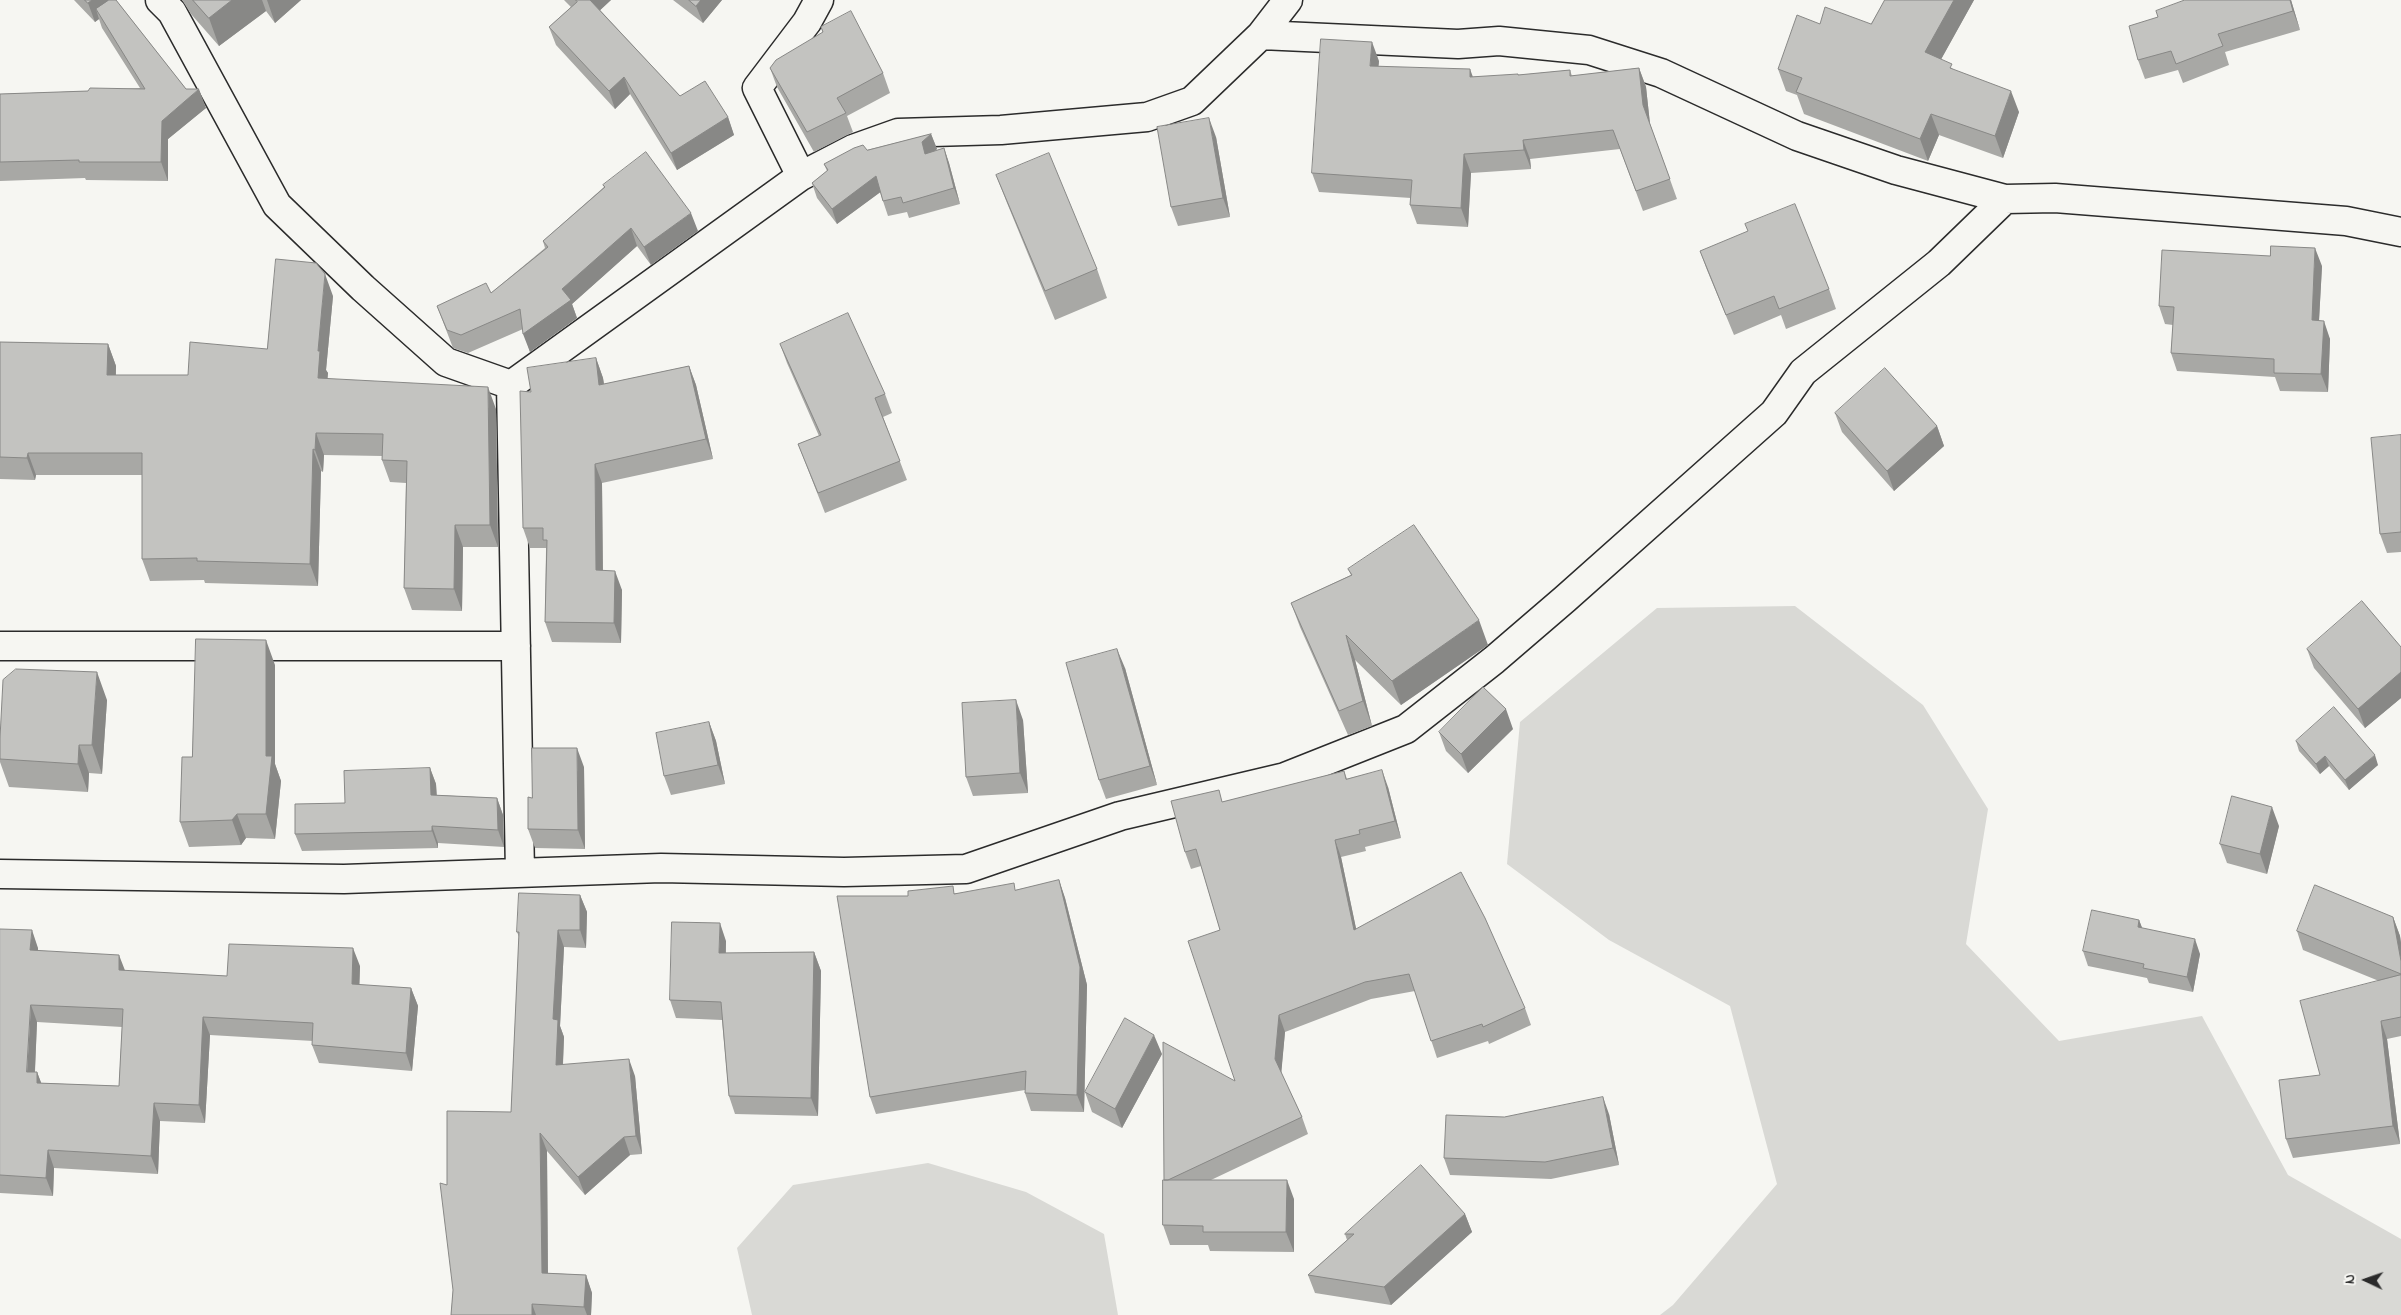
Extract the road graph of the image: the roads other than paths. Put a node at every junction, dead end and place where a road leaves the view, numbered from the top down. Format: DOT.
graph roads {
  1 [pos="160,0"];
  2 [pos="819,0"];
  3 [pos="1288,0"];
  4 [pos="1261,35"];
  5 [pos="801,176"];
  6 [pos="2005,199"];
  7 [pos="2401,232"];
  8 [pos="511,385"];
  9 [pos="0,646"];
  10 [pos="516,646"];
  11 [pos="520,873"];
  12 [pos="0,874"];
  1 -- 8 [label="street"];
  2 -- 5 [label="street"];
  3 -- 4 [label="street"];
  4 -- 5 [label="street"];
  4 -- 6 [label="street"];
  5 -- 8 [label="street"];
  6 -- 7 [label="street"];
  6 -- 11 [label="street"];
  8 -- 10 [label="street"];
  9 -- 10 [label="street"];
  10 -- 11 [label="street"];
  11 -- 12 [label="street"];
}
